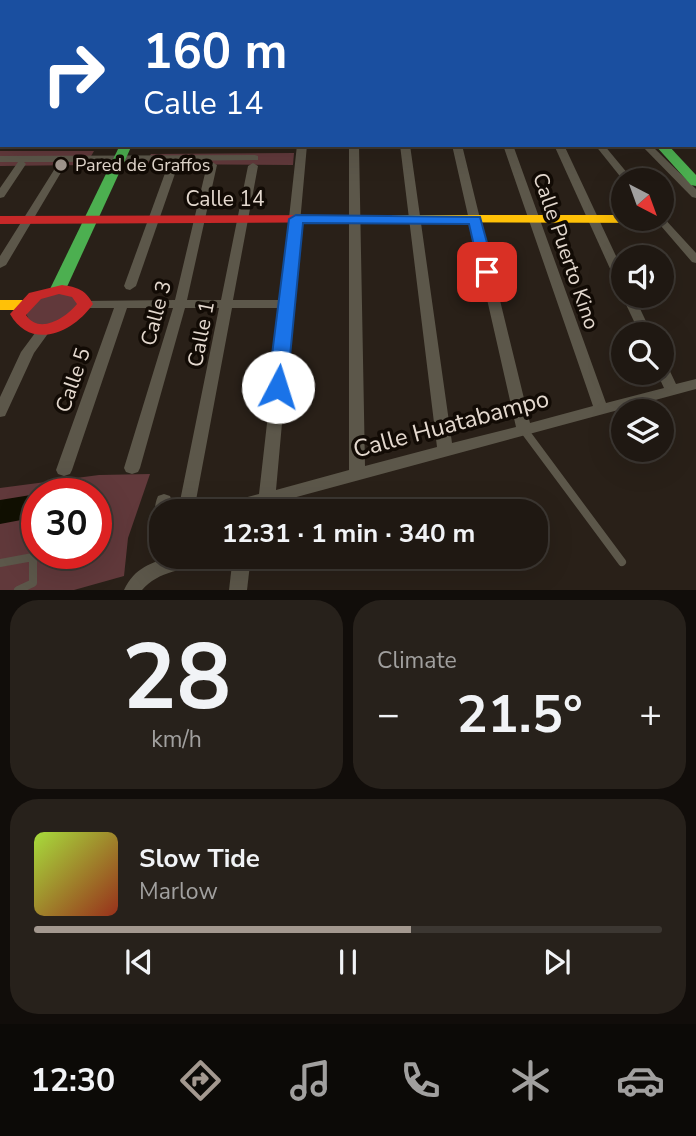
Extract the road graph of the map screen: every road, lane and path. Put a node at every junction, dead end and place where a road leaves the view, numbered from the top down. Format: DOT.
graph roads {
  1 [pos="302,147"];
  2 [pos="354,147"];
  3 [pos="405,147"];
  4 [pos="457,147"];
  5 [pos="509,147"];
  6 [pos="560,147"];
  7 [pos="601,147"];
  8 [pos="647,147"];
  9 [pos="663,147"];
  10 [pos="675,147"];
  11 [pos="123,151"];
  12 [pos="215,154"];
  13 [pos="255,155"];
  14 [pos="0,159"];
  15 [pos="20,164"];
  16 [pos="61,164"];
  17 [pos="173,165"];
  18 [pos="618,168"];
  19 [pos="696,169"];
  20 [pos="696,182"];
  21 [pos="0,195"];
  22 [pos="696,195"];
  23 [pos="244,219"];
  24 [pos="296,219"];
  25 [pos="0,220"];
  26 [pos="27,220"];
  27 [pos="91,220"];
  28 [pos="153,220"];
  29 [pos="199,220"];
  30 [pos="356,220"];
  31 [pos="414,220"];
  32 [pos="475,220"];
  33 [pos="533,220"];
  34 [pos="593,220"];
  35 [pos="611,220"];
  36 [pos="671,231"];
  37 [pos="611,258"];
  38 [pos="696,260"];
  39 [pos="0,265"];
  40 [pos="130,286"];
  41 [pos="58,289"];
  42 [pos="85,304"];
  43 [pos="122,304"];
  44 [pos="180,304"];
  45 [pos="229,304"];
  46 [pos="286,304"];
  47 [pos="0,305"];
  48 [pos="22,305"];
  49 [pos="40,328"];
  50 [pos="696,384"];
  51 [pos="670,385"];
  52 [pos="672,390"];
  53 [pos="601,408"];
  54 [pos="0,412"];
  55 [pos="523,430"];
  56 [pos="445,451"];
  57 [pos="132,468"];
  58 [pos="64,470"];
  59 [pos="357,475"];
  60 [pos="267,498"];
  61 [pos="188,499"];
  62 [pos="622,562"];
  63 [pos="0,563"];
  64 [pos="159,569"];
  65 [pos="240,569"];
  66 [pos="137,584"];
  67 [pos="18,590"];
  68 [pos="238,590"];
  1 -- 24 [label="street"];
  2 -- 30 [label="street"];
  3 -- 31 [label="street"];
  4 -- 32 [label="street"];
  5 -- 33 [label="street, Calle Puerto Kino"];
  6 -- 34 [label="street"];
  7 -- 18 [label="street"];
  8 -- 22 [label="street"];
  9 -- 20 [label="main road"];
  10 -- 19 [label="main road"];
  11 -- 13 [label="street"];
  11 -- 14 [label="street"];
  11 -- 27 [label="main road"];
  12 -- 29 [label="street, Calle 3"];
  13 -- 23 [label="street, Calle 1"];
  15 -- 21 [label="street"];
  16 -- 26 [label="street"];
  17 -- 28 [label="street"];
  23 -- 24 [label="main road, Calle 14"];
  23 -- 29 [label="main road, Calle 14"];
  23 -- 45 [label="street, Calle 1"];
  24 -- 30 [label="main road, Calle 14"];
  24 -- 46 [label="street"];
  25 -- 26 [label="main road, Calle 14"];
  26 -- 27 [label="main road, Calle 14"];
  26 -- 39 [label="street"];
  27 -- 28 [label="main road, Calle 14"];
  27 -- 41 [label="main road"];
  28 -- 29 [label="main road, Calle 14"];
  28 -- 40 [label="street"];
  29 -- 44 [label="street, Calle 3"];
  30 -- 31 [label="main road, Calle 14"];
  30 -- 59 [label="street"];
  31 -- 32 [label="main road, Calle 14"];
  31 -- 56 [label="street"];
  32 -- 33 [label="main road, Calle 14"];
  32 -- 55 [label="street"];
  33 -- 34 [label="main road, Calle 14"];
  33 -- 53 [label="street, Calle Puerto Kino"];
  34 -- 35 [label="main road, Calle 14"];
  34 -- 37 [label="street"];
  36 -- 38 [label="street"];
  41 -- 42 [label="main road"];
  41 -- 48 [label="main road"];
  42 -- 43 [label="street"];
  42 -- 49 [label="main road"];
  43 -- 44 [label="street"];
  43 -- 58 [label="street, Calle 5"];
  44 -- 45 [label="street"];
  44 -- 57 [label="street, Calle 3"];
  45 -- 46 [label="street"];
  45 -- 61 [label="street, Calle 1"];
  46 -- 60 [label="street"];
  47 -- 48 [label="main road"];
  48 -- 49 [label="main road"];
  49 -- 54 [label="street"];
  50 -- 52 [label="street, Calle Huatabampo"];
  51 -- 52 [label="street"];
  52 -- 53 [label="street, Calle Huatabampo"];
  53 -- 55 [label="street, Calle Huatabampo"];
  55 -- 56 [label="street, Calle Huatabampo"];
  55 -- 62 [label="lane"];
  56 -- 59 [label="street, Calle Huatabampo"];
  59 -- 60 [label="street, Calle Huatabampo"];
  63 -- 67 [label="lane"];
  64 -- 66 [label="street"];
  65 -- 68 [label="street"];
}
